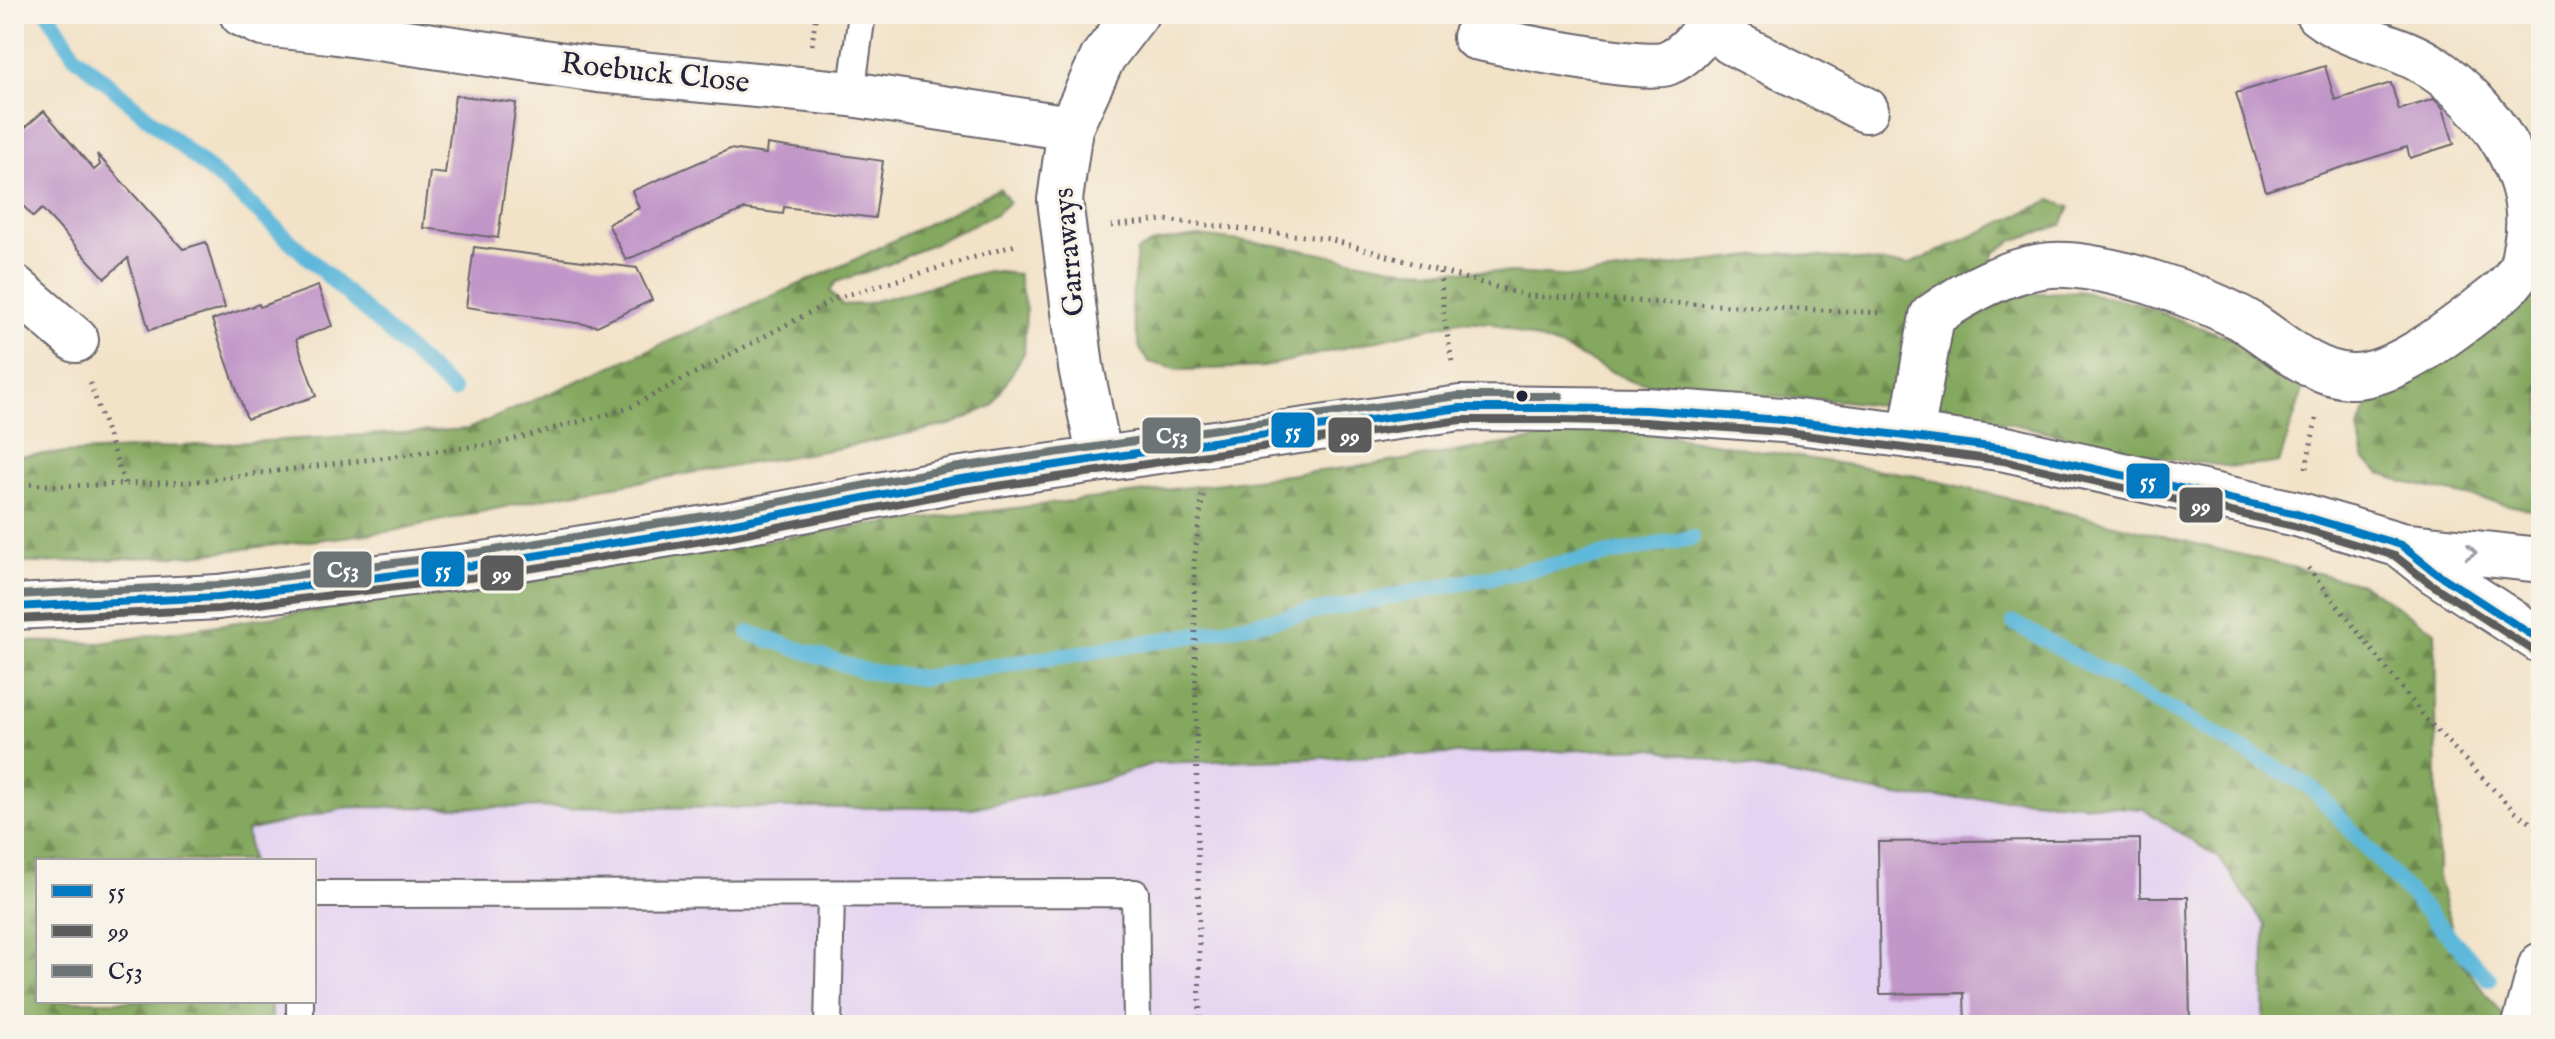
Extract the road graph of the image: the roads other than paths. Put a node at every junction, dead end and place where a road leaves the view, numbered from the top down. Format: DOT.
graph roads {
  1 [pos="242,14"];
  2 [pos="862,14"];
  3 [pos="1136,14"];
  4 [pos="2318,14"];
  5 [pos="1712,17"];
  6 [pos="1475,37"];
  7 [pos="851,94"];
  8 [pos="1866,110"];
  9 [pos="1070,128"];
  10 [pos="14,287"];
  11 [pos="76,340"];
  12 [pos="1911,436"];
  13 [pos="1100,459"];
  14 [pos="2401,545"];
  15 [pos="2541,560"];
  16 [pos="14,607"];
  17 [pos="2541,641"];
  18 [pos="316,894"];
  19 [pos="831,895"];
  20 [pos="2541,965"];
  21 [pos="300,1003"];
  22 [pos="300,1025"];
  23 [pos="828,1025"];
  24 [pos="1137,1025"];
  25 [pos="2525,1025"];
  1 -- 7 [label="street, Roebuck Close"];
  2 -- 7 [label="lane"];
  3 -- 9 [label="street, Garraways"];
  4 -- 12 [label="street"];
  5 -- 6 [label="street"];
  5 -- 8 [label="street"];
  7 -- 9 [label="street, Roebuck Close"];
  9 -- 13 [label="street, Garraways"];
  10 -- 11 [label="street"];
  12 -- 13 [label="street"];
  12 -- 14 [label="street"];
  13 -- 16 [label="street"];
  14 -- 15 [label="street, one-way"];
  14 -- 17 [label="street"];
  18 -- 19 [label="lane"];
  19 -- 23 [label="lane"];
  19 -- 24 [label="lane"];
  20 -- 25 [label="street"];
  21 -- 22 [label="lane"];
}
